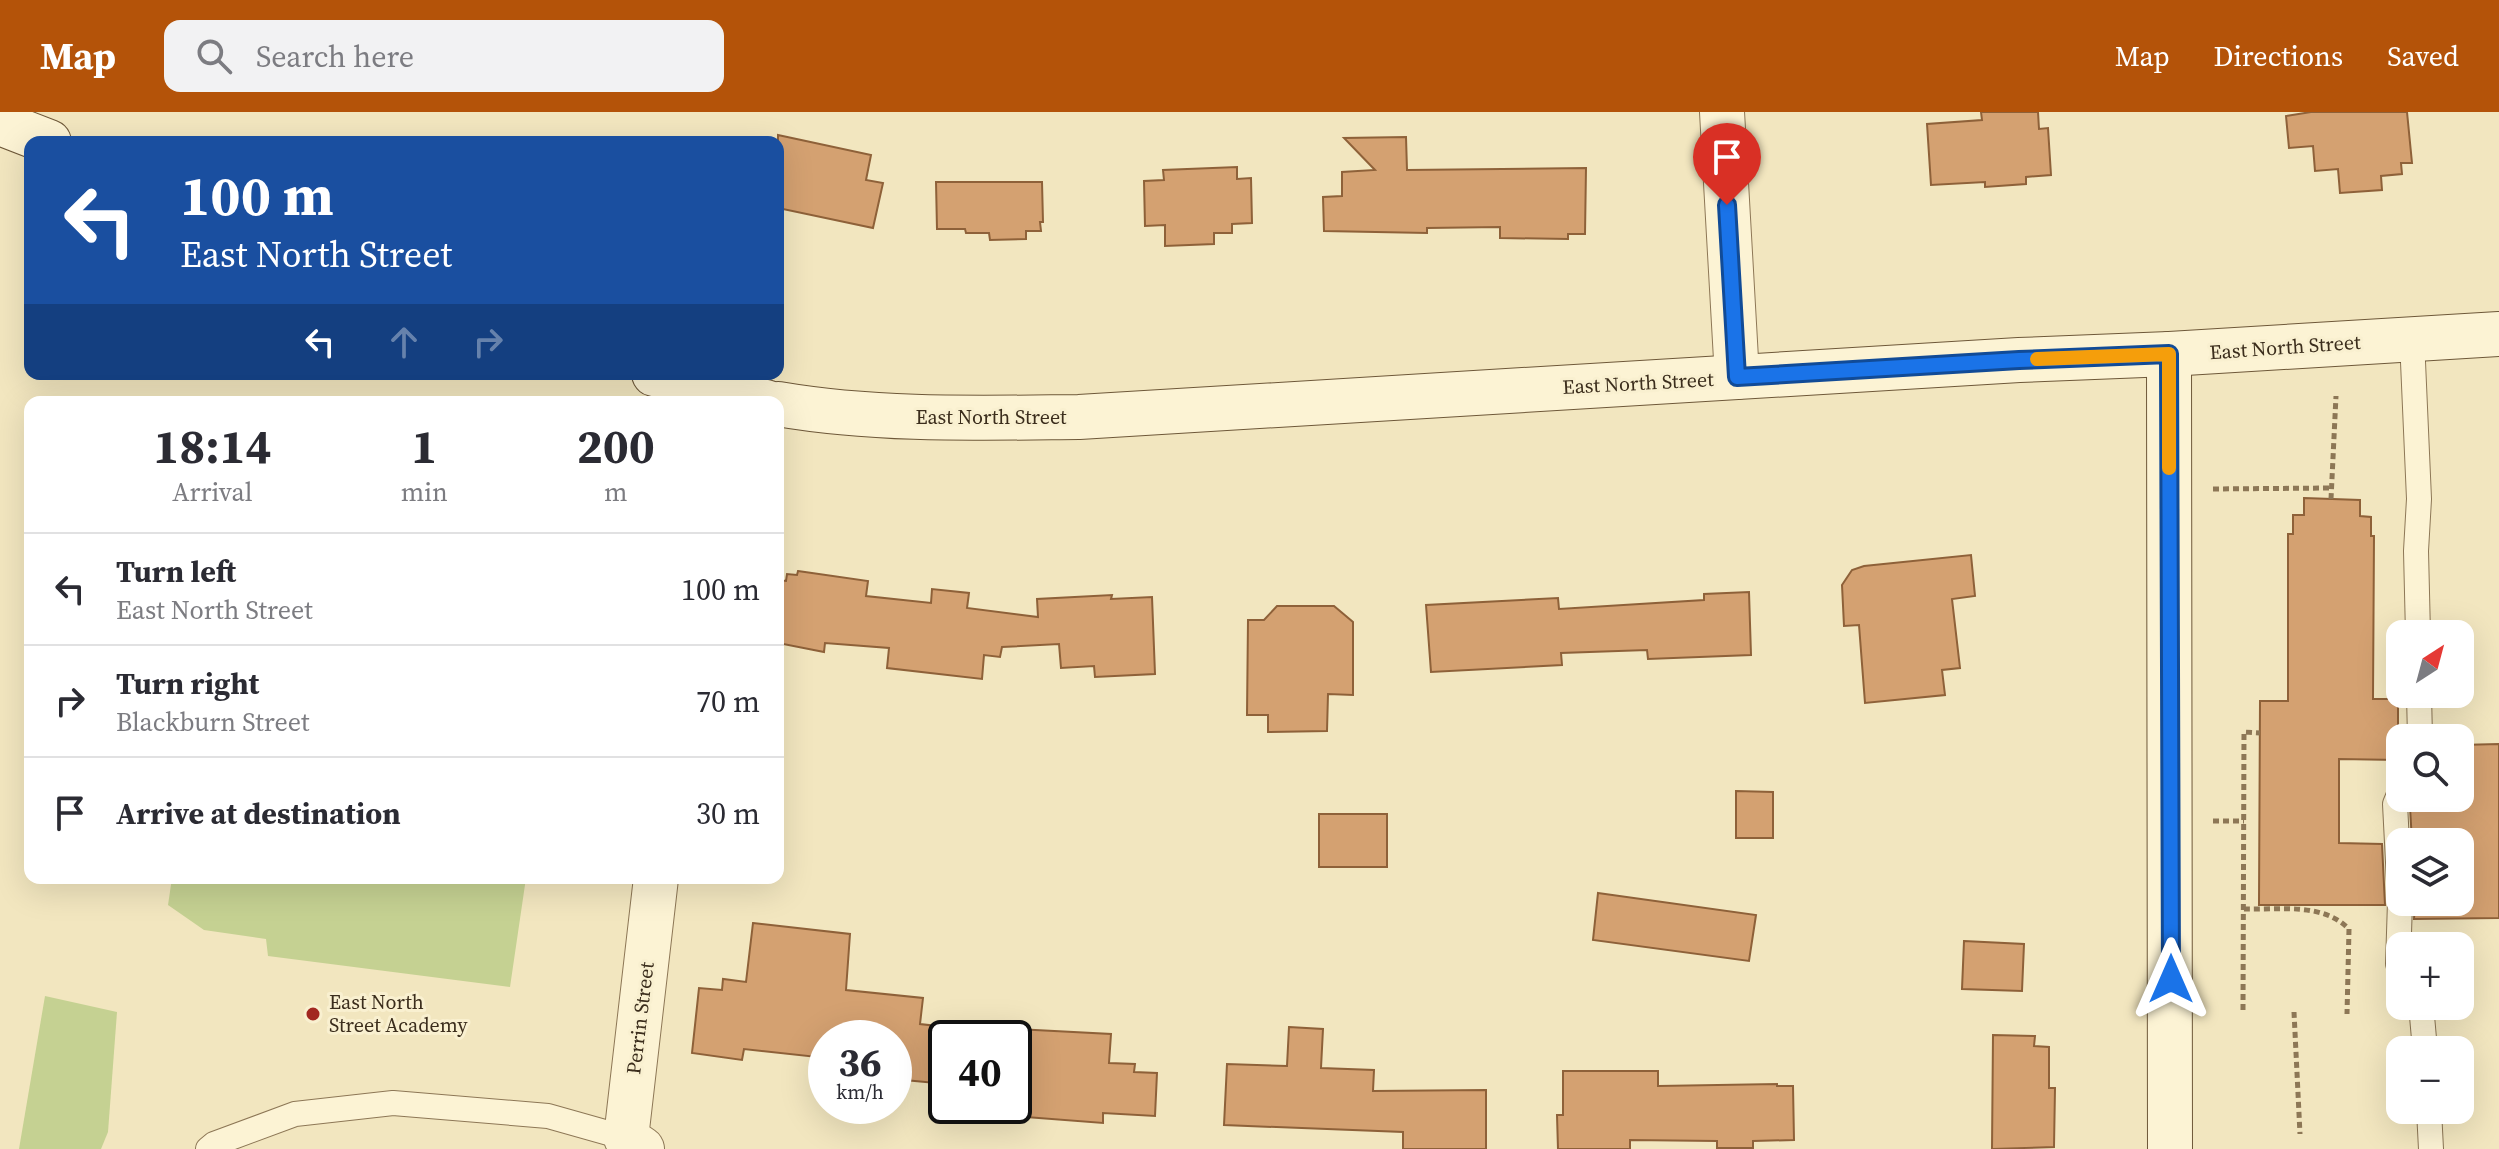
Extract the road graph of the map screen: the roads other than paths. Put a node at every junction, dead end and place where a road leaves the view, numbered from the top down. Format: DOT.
graph roads {
  1 [pos="1722,112"];
  2 [pos="0,123"];
  3 [pos="34,136"];
  4 [pos="2499,334"];
  5 [pos="2412,339"];
  6 [pos="2169,354"];
  7 [pos="1737,377"];
  8 [pos="670,380"];
  9 [pos="712,396"];
  10 [pos="784,405"];
  11 [pos="2418,620"];
  12 [pos="655,884"];
  13 [pos="2430,1124"];
  14 [pos="631,1145"];
  15 [pos="208,1149"];
  16 [pos="2170,1149"];
  17 [pos="2431,1149"];
  1 -- 7 [label="main road"];
  2 -- 3 [label="main road"];
  4 -- 5 [label="main road, East North Street"];
  5 -- 6 [label="main road, East North Street"];
  5 -- 11 [label="lane"];
  6 -- 7 [label="main road, East North Street"];
  6 -- 16 [label="main road"];
  7 -- 10 [label="main road, East North Street"];
  8 -- 9 [label="main road"];
  12 -- 14 [label="main road, Perrin Street"];
  13 -- 17 [label="lane"];
  14 -- 15 [label="lane"];
}
